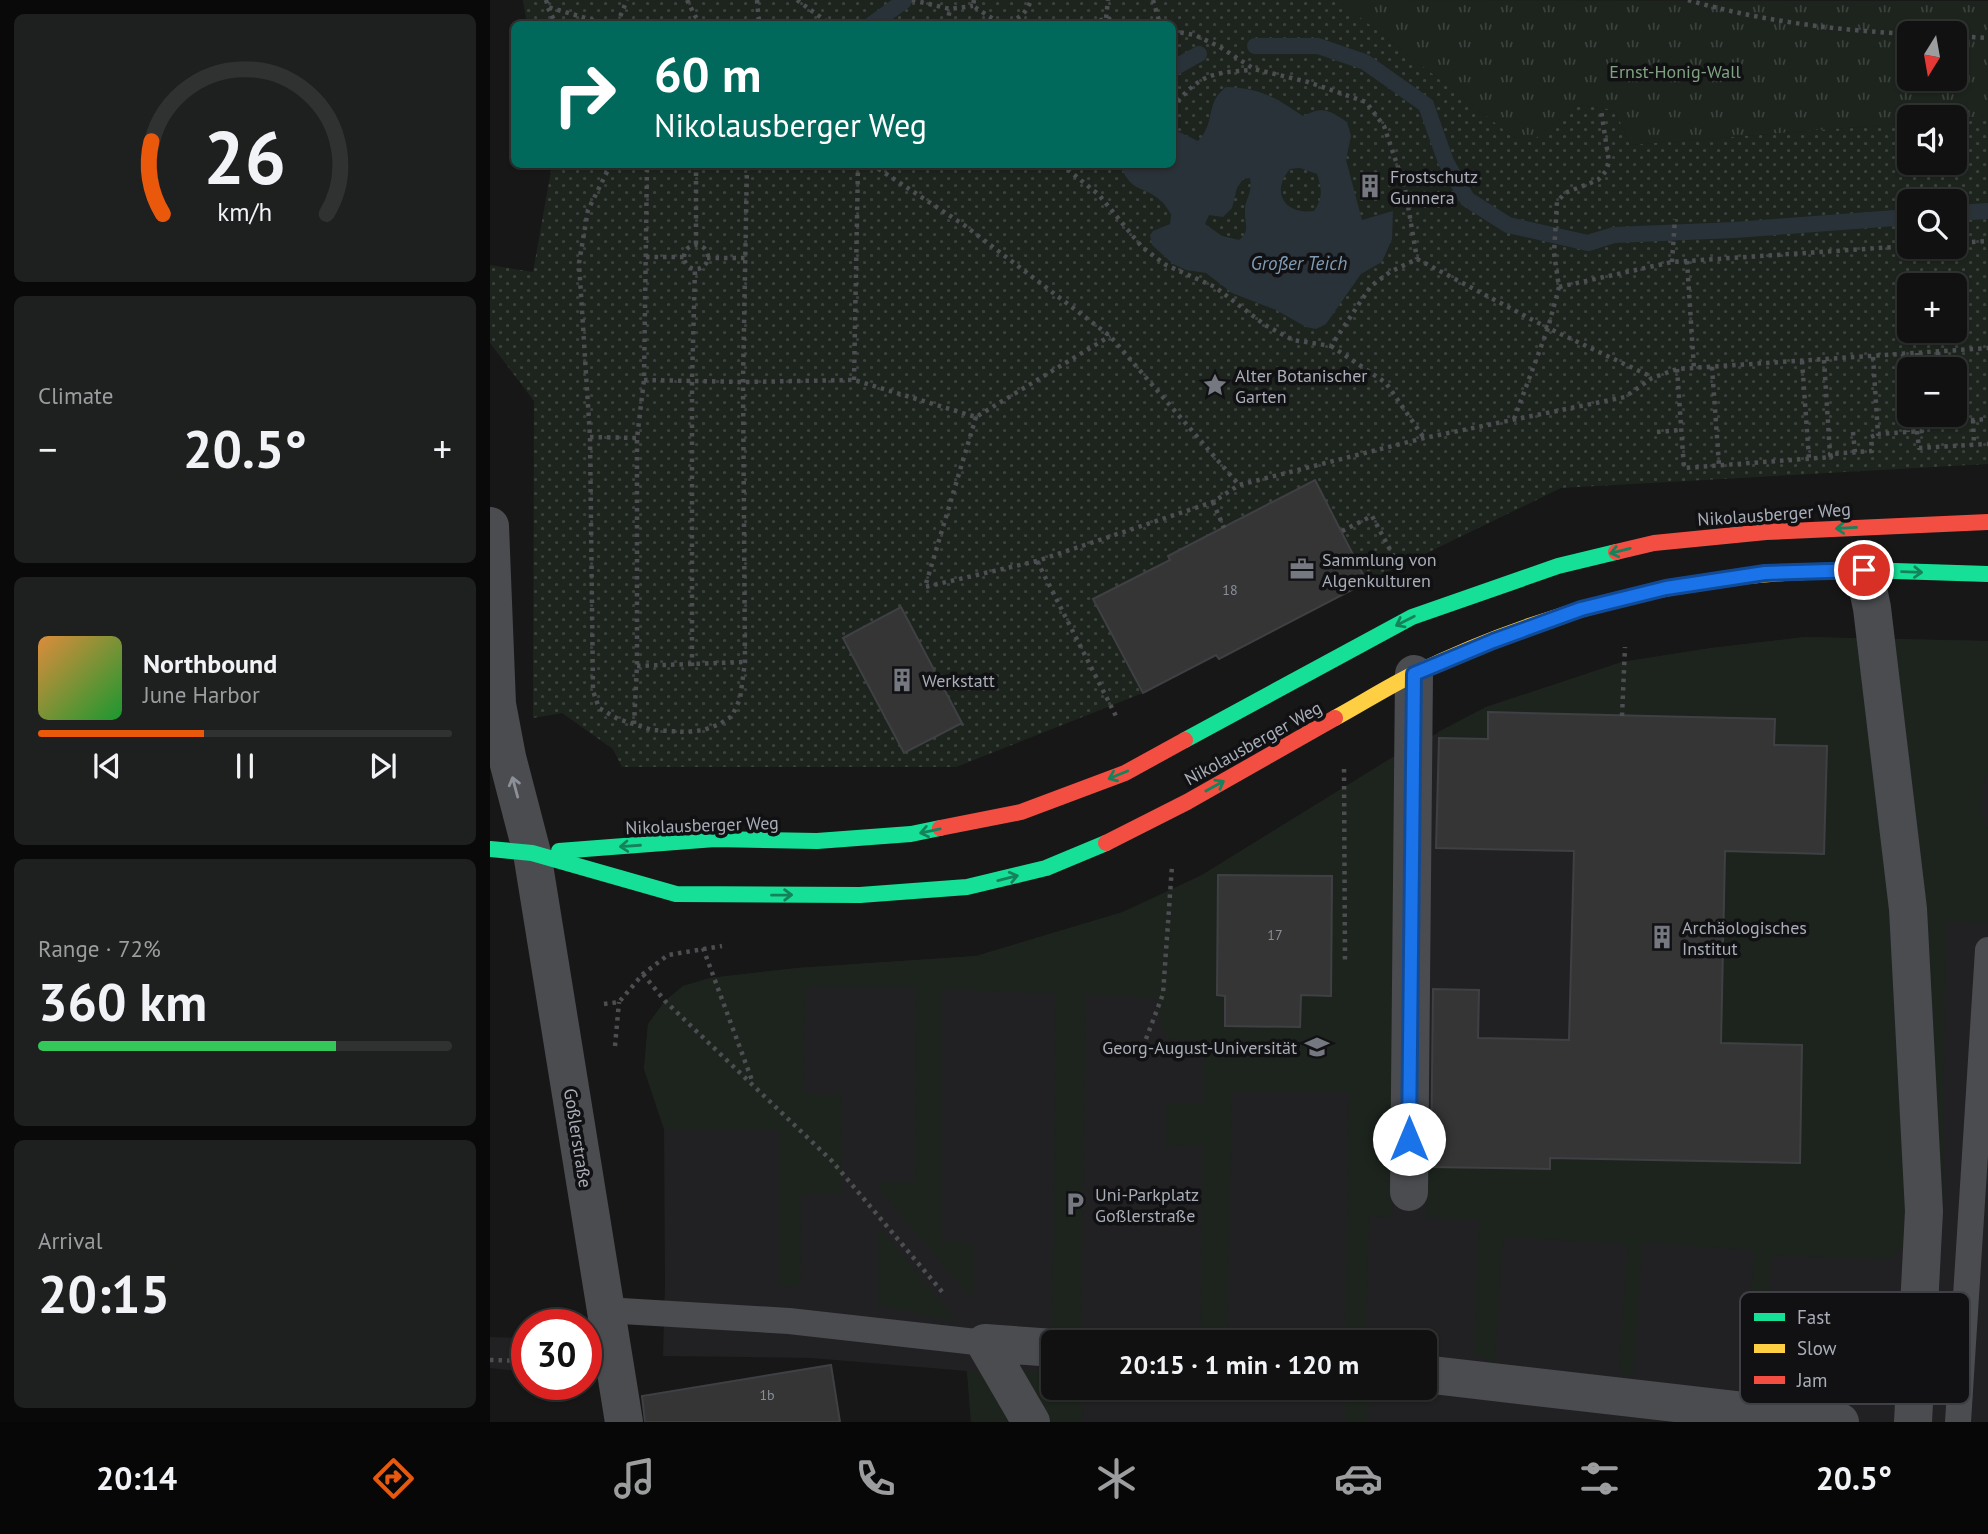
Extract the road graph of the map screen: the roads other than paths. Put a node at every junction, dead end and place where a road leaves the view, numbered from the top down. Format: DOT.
graph roads {
  1 [pos="1988,522"];
  2 [pos="490,526"];
  3 [pos="1864,570"];
  4 [pos="1988,574"];
  5 [pos="1414,674"];
  6 [pos="490,849"];
  7 [pos="532,853"];
  8 [pos="1988,950"];
  9 [pos="1409,1192"];
  10 [pos="1920,1292"];
  11 [pos="1966,1292"];
  12 [pos="605,1310"];
  13 [pos="985,1343"];
  14 [pos="1041,1347"];
  15 [pos="1437,1376"];
  16 [pos="1914,1404"];
  17 [pos="1959,1404"];
  18 [pos="624,1422"];
  19 [pos="1031,1422"];
  20 [pos="1840,1422"];
  21 [pos="1913,1422"];
  22 [pos="1958,1422"];
  1 -- 7 [label="street, Nikolausberger Weg, one-way"];
  7 -- 2 [label="street, Goßlerstraße, one-way"];
  3 -- 4 [label="street, Nikolausberger Weg, one-way"];
  3 -- 5 [label="street, Nikolausberger Weg"];
  3 -- 10 [label="street"];
  7 -- 5 [label="street, Nikolausberger Weg, one-way"];
  5 -- 9 [label="street"];
  6 -- 7 [label="street, Nikolausberger Weg"];
  7 -- 12 [label="street, Goßlerstraße"];
  8 -- 11 [label="lane"];
  12 -- 13 [label="lane"];
  12 -- 18 [label="street, Goßlerstraße"];
  13 -- 14 [label="street"];
  13 -- 19 [label="street"];
  15 -- 20 [label="street"];
  16 -- 21 [label="street"];
  17 -- 22 [label="lane"];
}
